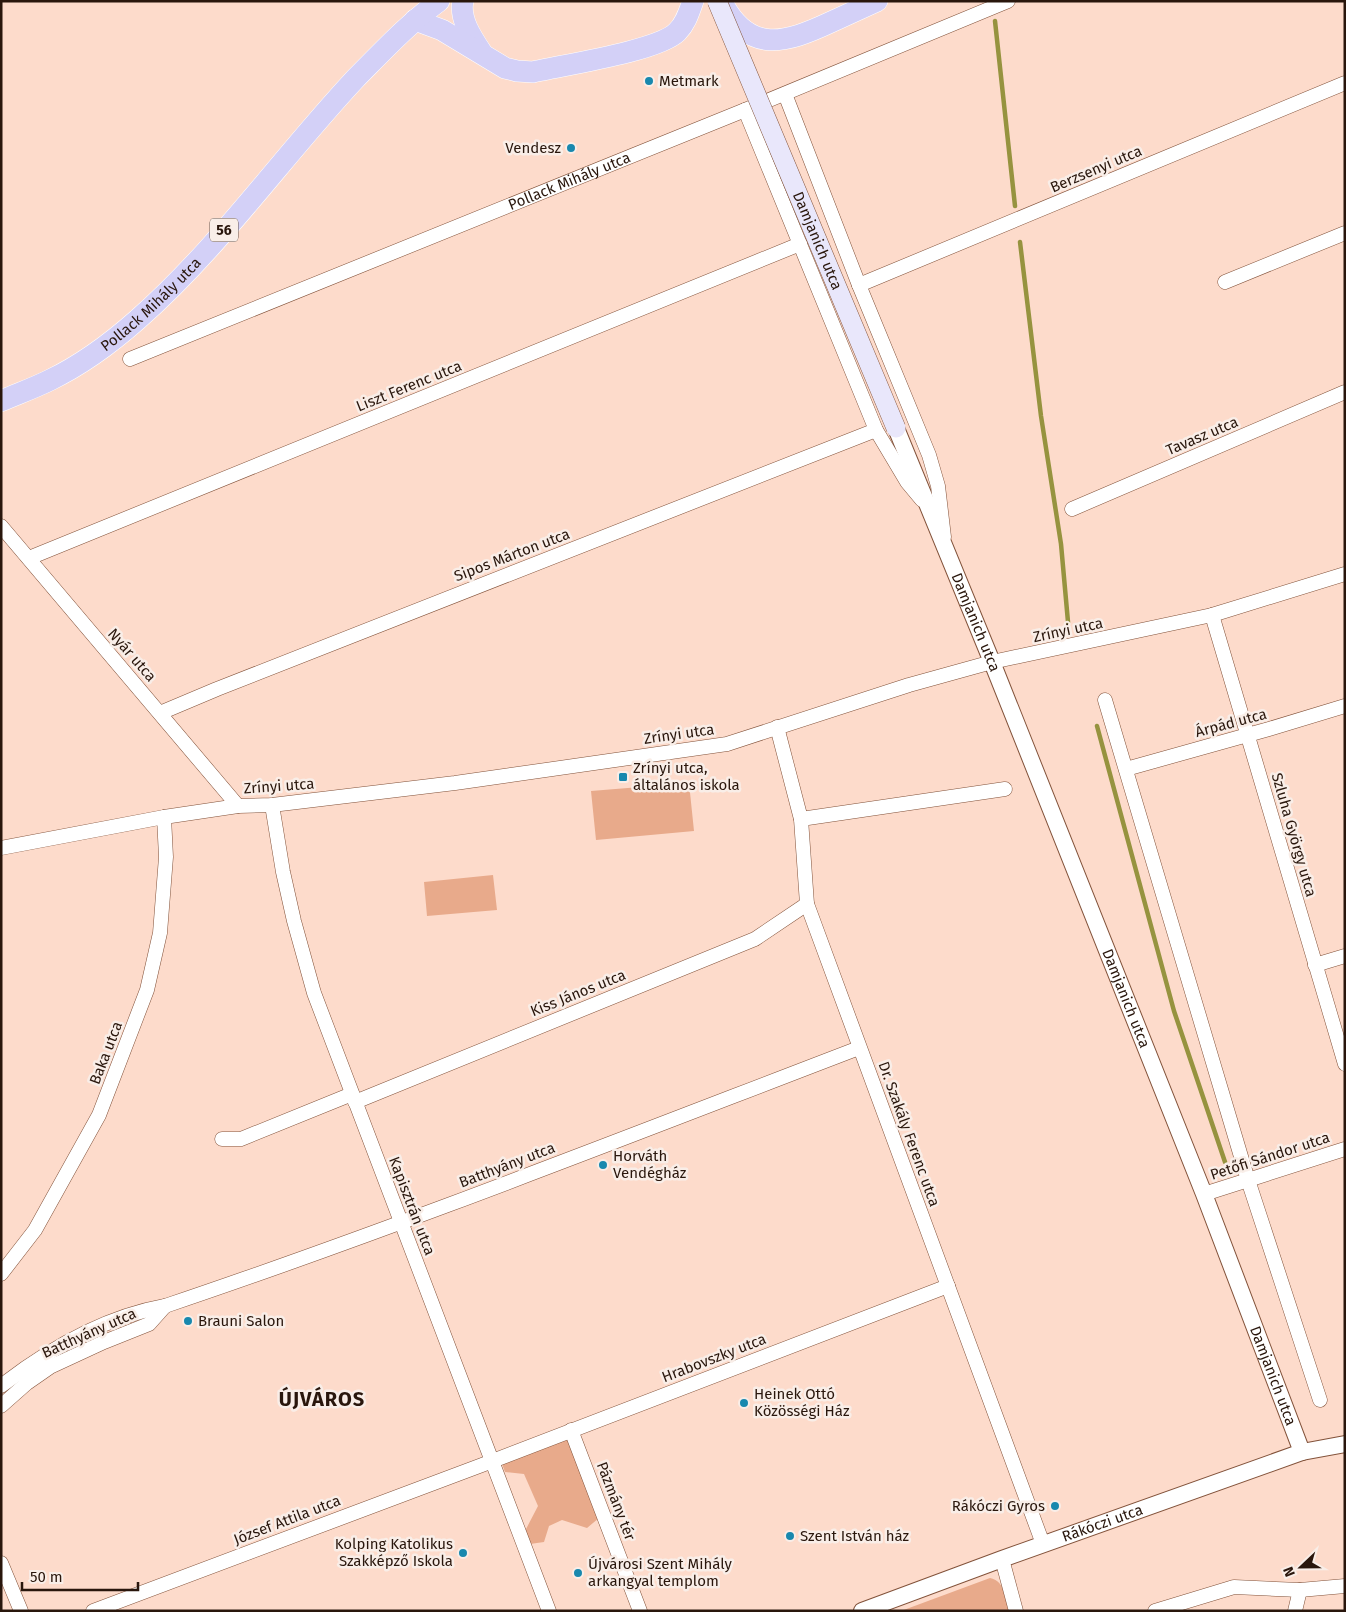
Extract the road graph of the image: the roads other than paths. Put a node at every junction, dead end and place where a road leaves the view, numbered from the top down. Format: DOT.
graph roads {
  1 [pos="439,1"];
  2 [pos="463,1"];
  3 [pos="693,1"];
  4 [pos="716,1"];
  5 [pos="721,1"];
  6 [pos="877,1"];
  7 [pos="1008,1"];
  8 [pos="415,20"];
  9 [pos="482,53"];
  10 [pos="1345,83"];
  11 [pos="785,94"];
  12 [pos="745,110"];
  13 [pos="1345,233"];
  14 [pos="800,244"];
  15 [pos="1225,282"];
  16 [pos="859,285"];
  17 [pos="130,359"];
  18 [pos="1345,392"];
  19 [pos="1,402"];
  20 [pos="896,428"];
  21 [pos="876,430"];
  22 [pos="929,508"];
  23 [pos="1072,509"];
  24 [pos="1,526"];
  25 [pos="945,547"];
  26 [pos="30,558"];
  27 [pos="1345,574"];
  28 [pos="1212,615"];
  29 [pos="992,662"];
  30 [pos="1105,700"];
  31 [pos="1345,706"];
  32 [pos="160,713"];
  33 [pos="777,727"];
  34 [pos="1248,735"];
  35 [pos="1126,769"];
  36 [pos="1005,789"];
  37 [pos="272,805"];
  38 [pos="238,806"];
  39 [pos="164,817"];
  40 [pos="801,819"];
  41 [pos="1,848"];
  42 [pos="807,904"];
  43 [pos="1345,956"];
  44 [pos="1315,965"];
  45 [pos="860,1048"];
  46 [pos="1345,1064"];
  47 [pos="353,1098"];
  48 [pos="222,1139"];
  49 [pos="1345,1149"];
  50 [pos="1248,1180"];
  51 [pos="1204,1194"];
  52 [pos="401,1222"];
  53 [pos="1,1274"];
  54 [pos="948,1286"];
  55 [pos="164,1306"];
  56 [pos="1,1386"];
  57 [pos="1320,1400"];
  58 [pos="1,1406"];
  59 [pos="572,1430"];
  60 [pos="1345,1444"];
  61 [pos="1302,1452"];
  62 [pos="492,1461"];
  63 [pos="1043,1544"];
  64 [pos="1002,1559"];
  65 [pos="1,1563"];
  66 [pos="1345,1586"];
  67 [pos="1300,1590"];
  68 [pos="21,1611"];
  69 [pos="93,1611"];
  70 [pos="549,1611"];
  71 [pos="640,1611"];
  72 [pos="862,1611"];
  73 [pos="1016,1611"];
  74 [pos="1154,1611"];
  75 [pos="1295,1611"];
  1 -- 8 [label="main road, Pollack Mihály utca / 56"];
  2 -- 9 [label="main road"];
  3 -- 9 [label="main road"];
  4 -- 20 [label="main road, Damjanich utca, bridge"];
  5 -- 6 [label="main road"];
  7 -- 11 [label="street, Pollack Mihály utca"];
  8 -- 9 [label="main road"];
  8 -- 19 [label="main road, Pollack Mihály utca / 56"];
  10 -- 16 [label="street, Berzsenyi utca"];
  11 -- 12 [label="street, Pollack Mihály utca"];
  11 -- 16 [label="street, Damjanich utca"];
  12 -- 14 [label="street, Damjanich utca"];
  12 -- 17 [label="street, Pollack Mihály utca"];
  13 -- 15 [label="street"];
  14 -- 21 [label="street, Damjanich utca"];
  14 -- 26 [label="street, Liszt Ferenc utca"];
  16 -- 25 [label="street, Damjanich utca"];
  18 -- 23 [label="street, Tavasz utca"];
  20 -- 22 [label="street, Damjanich utca"];
  21 -- 22 [label="street, Damjanich utca"];
  21 -- 32 [label="street, Sipos Márton utca"];
  22 -- 25 [label="street, Damjanich utca"];
  24 -- 26 [label="street, Nyár utca"];
  25 -- 29 [label="street, Damjanich utca"];
  26 -- 32 [label="street, Nyár utca"];
  27 -- 28 [label="street, Zrínyi utca"];
  28 -- 29 [label="street, Zrínyi utca"];
  28 -- 34 [label="street, Szluha György utca"];
  29 -- 33 [label="street, Zrínyi utca"];
  29 -- 51 [label="street, Damjanich utca"];
  30 -- 35 [label="street"];
  31 -- 34 [label="street, Árpád utca"];
  32 -- 38 [label="street, Nyár utca"];
  33 -- 37 [label="street, Zrínyi utca"];
  33 -- 40 [label="street, Dr. Szakály Ferenc utca"];
  34 -- 35 [label="street, Árpád utca"];
  34 -- 44 [label="street, Szluha György utca"];
  35 -- 50 [label="street"];
  36 -- 40 [label="street"];
  37 -- 38 [label="street, Zrínyi utca"];
  37 -- 47 [label="street, Kapisztrán utca"];
  38 -- 39 [label="street, Zrínyi utca"];
  39 -- 41 [label="street, Zrínyi utca"];
  39 -- 53 [label="street, Baka utca"];
  40 -- 42 [label="street, Dr. Szakály Ferenc utca"];
  42 -- 45 [label="street, Dr. Szakály Ferenc utca"];
  42 -- 47 [label="street, Kiss János utca"];
  43 -- 44 [label="street"];
  44 -- 46 [label="street, Szluha György utca"];
  45 -- 52 [label="street, Batthyány utca"];
  45 -- 54 [label="street, Dr. Szakály Ferenc utca"];
  47 -- 48 [label="street, Kiss János utca"];
  47 -- 52 [label="street, Kapisztrán utca"];
  49 -- 50 [label="street, Petőfi Sándor utca"];
  50 -- 51 [label="street, Petőfi Sándor utca"];
  50 -- 57 [label="street"];
  51 -- 61 [label="street, Damjanich utca"];
  52 -- 55 [label="street, Batthyány utca"];
  52 -- 62 [label="street, Kapisztrán utca"];
  54 -- 59 [label="street, Hrabovszky utca"];
  54 -- 63 [label="street, Dr. Szakály Ferenc utca"];
  55 -- 56 [label="street, Batthyány utca"];
  55 -- 58 [label="street, Batthyány utca"];
  59 -- 62 [label="street, Hrabovszky utca"];
  59 -- 71 [label="street, Pázmány tér"];
  60 -- 61 [label="street, Rákóczi utca"];
  61 -- 63 [label="street, Rákóczi utca"];
  62 -- 69 [label="street, József Attila utca"];
  62 -- 70 [label="street, Kapisztrán utca"];
  63 -- 64 [label="street, Rákóczi utca"];
  64 -- 72 [label="street, Rákóczi utca"];
  64 -- 73 [label="street"];
  65 -- 68 [label="street"];
  66 -- 67 [label="street"];
  67 -- 74 [label="street"];
  67 -- 75 [label="street"];
}
